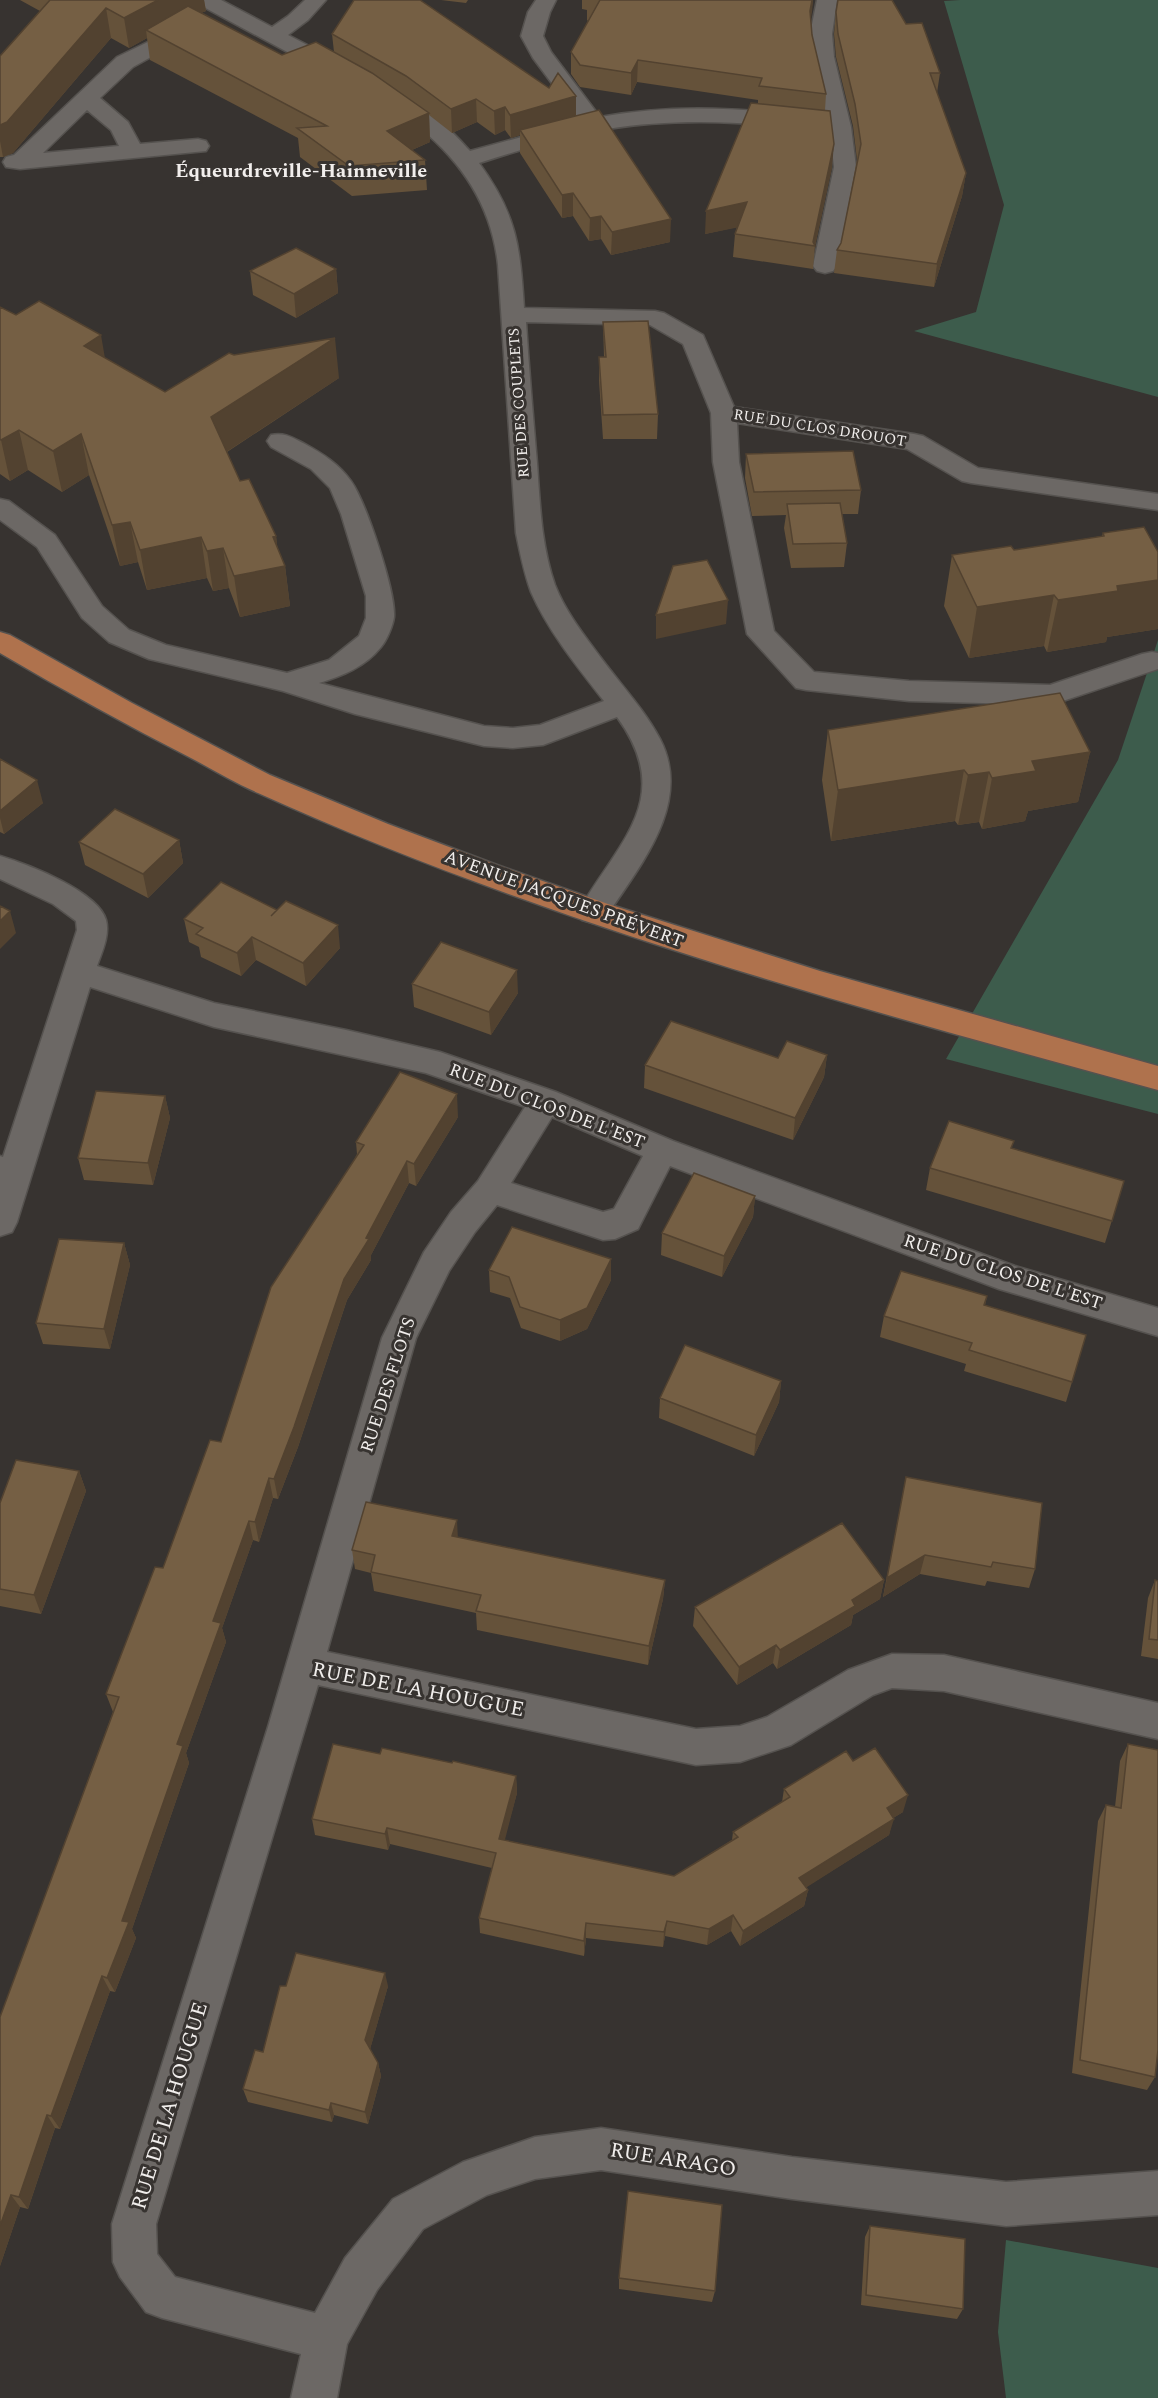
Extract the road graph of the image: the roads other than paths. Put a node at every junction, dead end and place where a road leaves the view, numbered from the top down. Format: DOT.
graph roads {
  1 [pos="205,0"];
  2 [pos="316,0"];
  3 [pos="546,0"];
  4 [pos="827,0"];
  5 [pos="233,14"];
  6 [pos="271,35"];
  7 [pos="88,99"];
  8 [pos="594,124"];
  9 [pos="840,127"];
  10 [pos="198,146"];
  11 [pos="133,152"];
  12 [pos="465,160"];
  13 [pos="10,163"];
  14 [pos="825,266"];
  15 [pos="513,315"];
  16 [pos="724,413"];
  17 [pos="280,441"];
  18 [pos="1158,502"];
  19 [pos="0,507"];
  20 [pos="0,641"];
  21 [pos="1152,661"];
  22 [pos="287,683"];
  23 [pos="622,705"];
  24 [pos="0,867"];
  25 [pos="593,912"];
  26 [pos="79,972"];
  27 [pos="1158,1078"];
  28 [pos="545,1101"];
  29 [pos="662,1150"];
  30 [pos="7,1171"];
  31 [pos="490,1190"];
  32 [pos="0,1222"];
  33 [pos="1158,1322"];
  34 [pos="305,1665"];
  35 [pos="1158,1721"];
  36 [pos="1158,2193"];
  37 [pos="326,2338"];
  38 [pos="314,2398"];
  1 -- 5 [label="street, RUE DES COUPLETS"];
  2 -- 6 [label="street"];
  3 -- 8 [label="street"];
  4 -- 9 [label="street"];
  5 -- 6 [label="street, RUE DES COUPLETS"];
  5 -- 7 [label="street"];
  6 -- 12 [label="street, RUE DES COUPLETS"];
  7 -- 11 [label="street"];
  7 -- 13 [label="street"];
  8 -- 9 [label="street"];
  8 -- 12 [label="street"];
  9 -- 14 [label="street"];
  10 -- 11 [label="street"];
  11 -- 13 [label="street"];
  12 -- 15 [label="street, RUE DES COUPLETS"];
  15 -- 16 [label="street, RUE DU CLOS DROUOT"];
  15 -- 23 [label="street, RUE DES COUPLETS"];
  16 -- 18 [label="street, RUE DU CLOS DROUOT"];
  16 -- 21 [label="street, RUE DU CLOS DROUOT"];
  17 -- 22 [label="street"];
  19 -- 22 [label="street"];
  20 -- 25 [label="main road, AVENUE JACQUES PRÉVERT"];
  22 -- 23 [label="street"];
  23 -- 25 [label="street, RUE DES COUPLETS"];
  24 -- 26 [label="street"];
  25 -- 27 [label="main road, AVENUE JACQUES PRÉVERT"];
  26 -- 28 [label="street, RUE DU CLOS DE L'EST"];
  26 -- 30 [label="street"];
  28 -- 29 [label="street, RUE DU CLOS DE L'EST"];
  28 -- 31 [label="street, RUE DES FLOTS"];
  29 -- 31 [label="street"];
  29 -- 33 [label="street, RUE DU CLOS DE L'EST"];
  30 -- 32 [label="street"];
  31 -- 34 [label="street, RUE DES FLOTS"];
  34 -- 35 [label="street, RUE DE LA HOUGUE"];
  34 -- 37 [label="street, RUE DE LA HOUGUE"];
  36 -- 37 [label="street, RUE ARAGO"];
  37 -- 38 [label="street, RUE ARAGO"];
}
